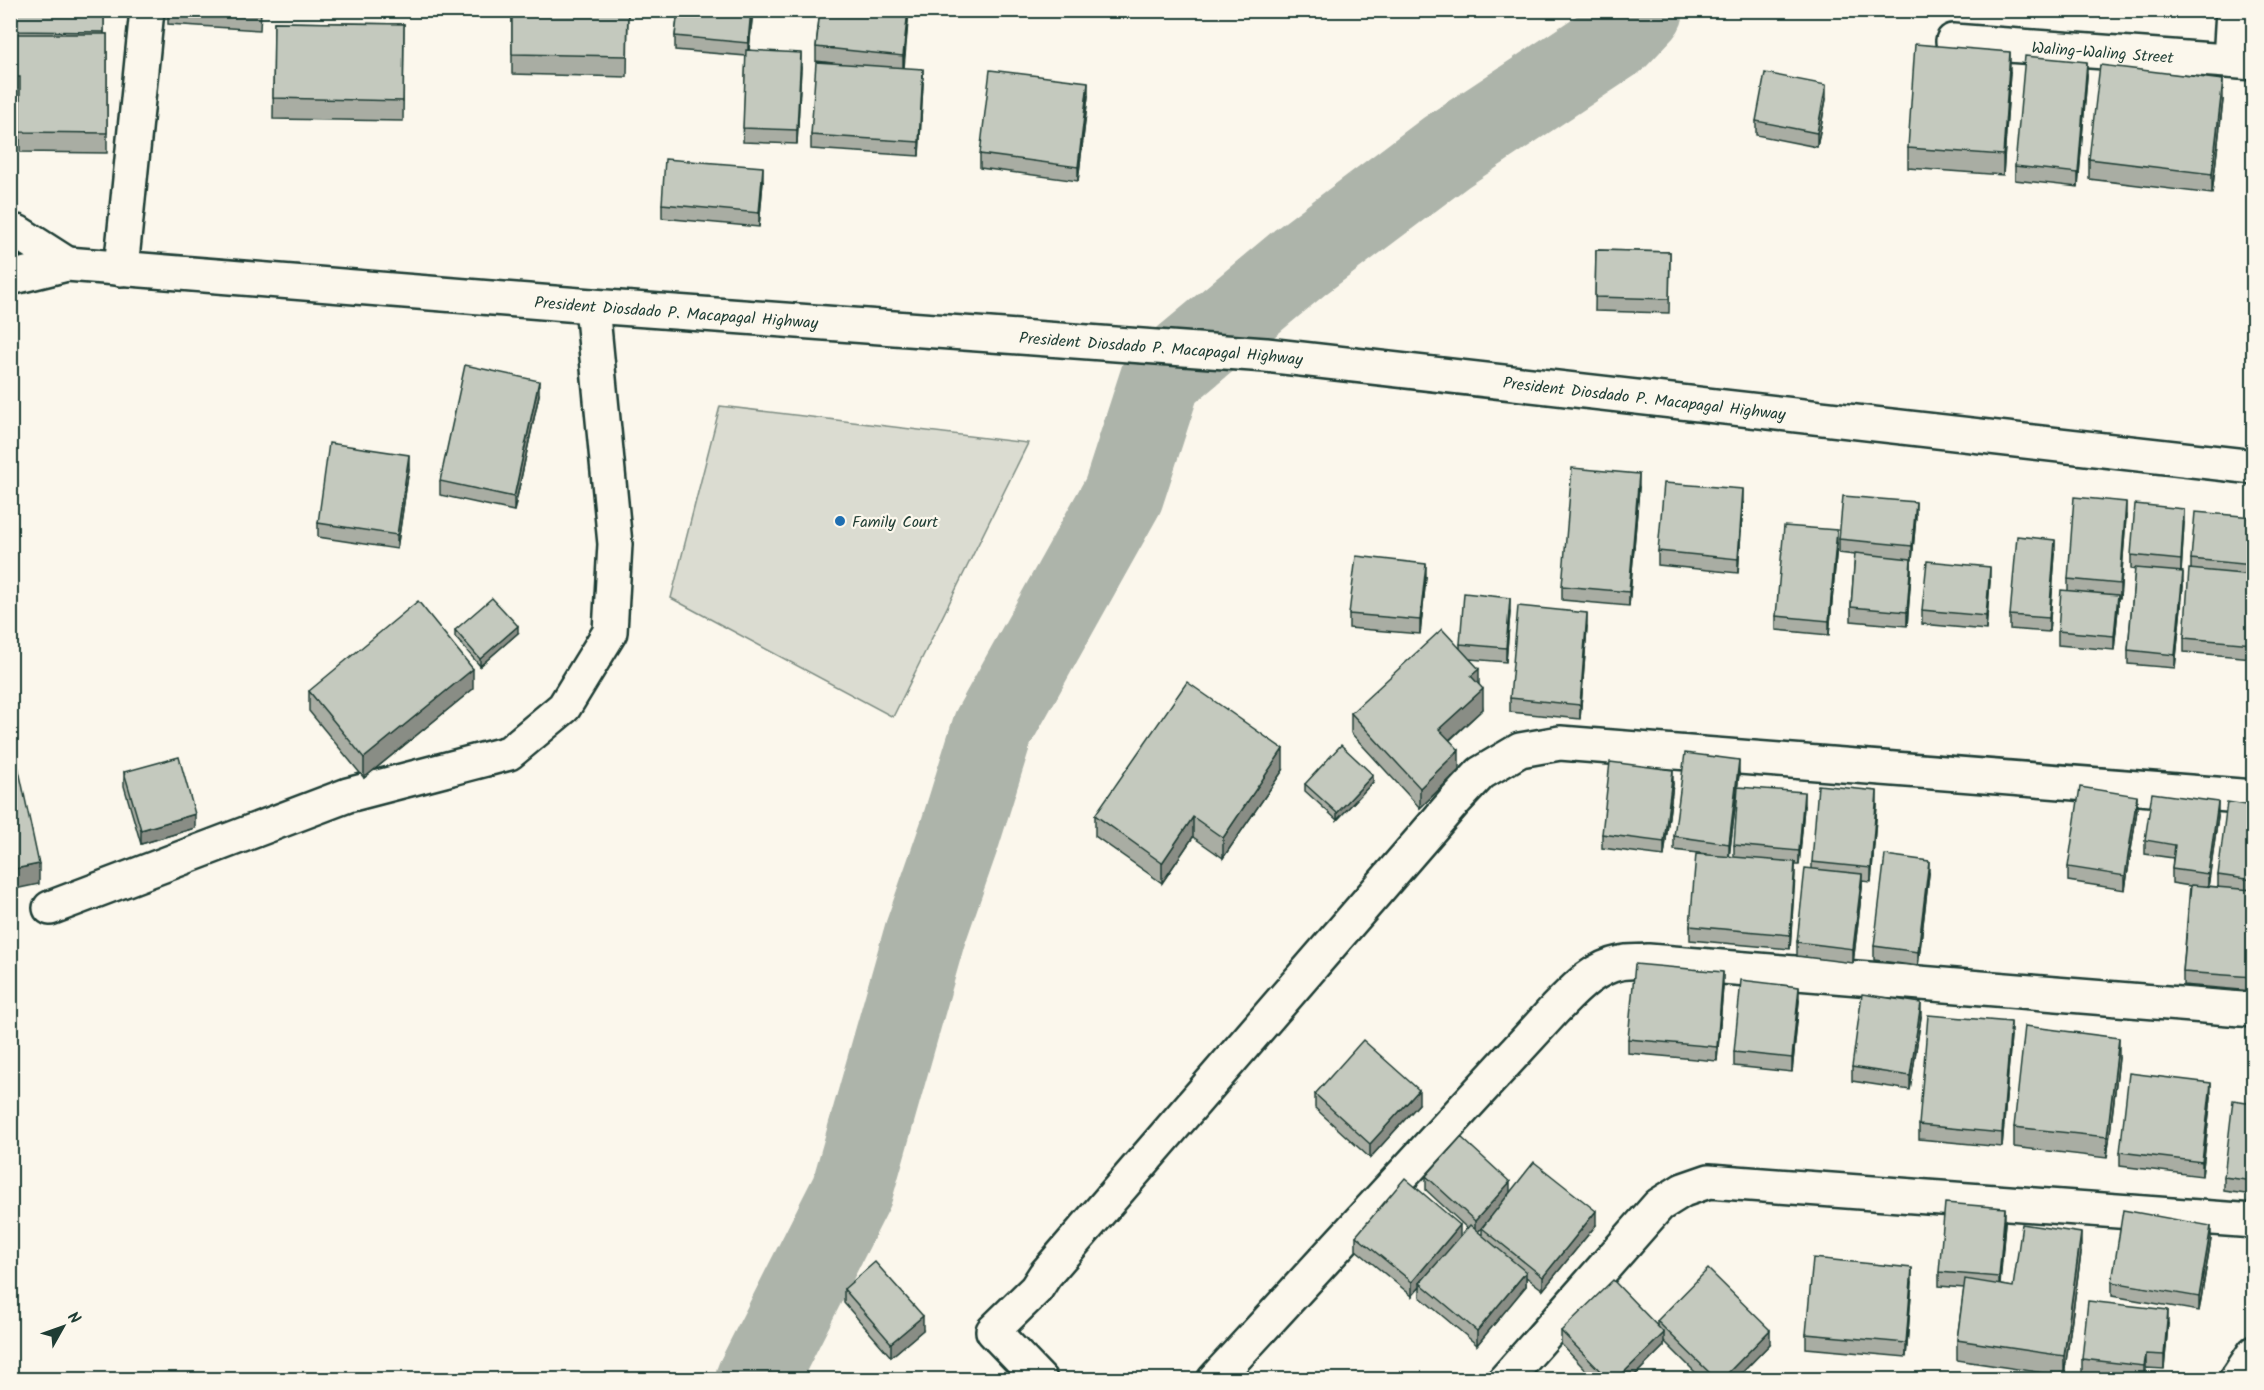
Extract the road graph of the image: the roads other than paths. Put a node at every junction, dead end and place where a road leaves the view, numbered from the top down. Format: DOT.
graph roads {
  1 [pos="147,10"];
  2 [pos="2233,10"];
  3 [pos="1953,40"];
  4 [pos="2242,62"];
  5 [pos="10,232"];
  6 [pos="67,264"];
  7 [pos="121,269"];
  8 [pos="10,278"];
  9 [pos="592,306"];
  10 [pos="2253,467"];
  11 [pos="2253,797"];
  12 [pos="50,908"];
  13 [pos="2253,1010"];
  14 [pos="2253,1221"];
  15 [pos="2253,1353"];
  16 [pos="1040,1380"];
  17 [pos="1214,1380"];
  18 [pos="1506,1380"];
  19 [pos="2236,1380"];
  1 -- 7 [label="main road"];
  2 -- 4 [label="main road"];
  3 -- 4 [label="main road, Waling-Waling Street"];
  5 -- 6 [label="main road, President Diosdado P. Macapagal Highway"];
  6 -- 7 [label="main road, President Diosdado P. Macapagal Highway"];
  6 -- 8 [label="main road, President Diosdado P. Macapagal Highway"];
  7 -- 9 [label="main road, President Diosdado P. Macapagal Highway"];
  9 -- 10 [label="main road, President Diosdado P. Macapagal Highway"];
  9 -- 12 [label="main road"];
  11 -- 16 [label="main road"];
  13 -- 17 [label="main road"];
  14 -- 18 [label="main road"];
  15 -- 19 [label="main road"];
}
